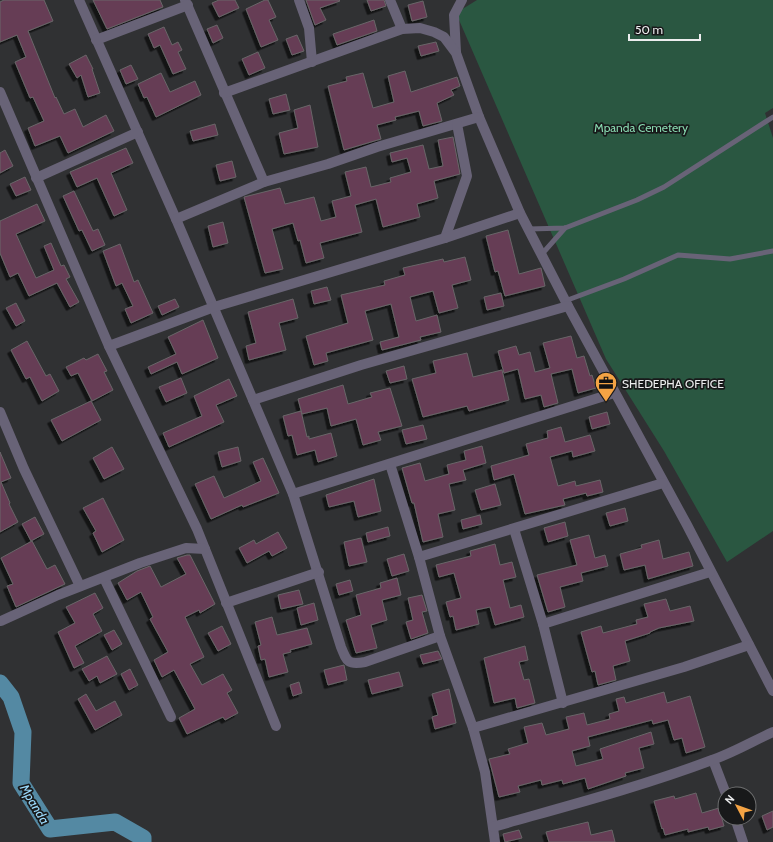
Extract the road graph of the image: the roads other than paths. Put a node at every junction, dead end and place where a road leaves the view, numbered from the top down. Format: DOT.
graph roads {
  1 [pos="79,0"];
  2 [pos="298,0"];
  3 [pos="390,0"];
  4 [pos="462,0"];
  5 [pos="186,2"];
  6 [pos="402,29"];
  7 [pos="96,40"];
  8 [pos="456,53"];
  9 [pos="312,62"];
  10 [pos="0,92"];
  11 [pos="224,93"];
  12 [pos="479,117"];
  13 [pos="773,118"];
  14 [pos="457,124"];
  15 [pos="138,132"];
  16 [pos="36,178"];
  17 [pos="264,182"];
  18 [pos="520,213"];
  19 [pos="176,219"];
  20 [pos="565,228"];
  21 [pos="529,229"];
  22 [pos="445,238"];
  23 [pos="773,250"];
  24 [pos="542,254"];
  25 [pos="566,304"];
  26 [pos="214,307"];
  27 [pos="109,346"];
  28 [pos="614,393"];
  29 [pos="253,400"];
  30 [pos="0,412"];
  31 [pos="390,464"];
  32 [pos="663,483"];
  33 [pos="293,494"];
  34 [pos="197,529"];
  35 [pos="514,529"];
  36 [pos="186,548"];
  37 [pos="205,549"];
  38 [pos="419,557"];
  39 [pos="319,572"];
  40 [pos="710,572"];
  41 [pos="104,578"];
  42 [pos="80,586"];
  43 [pos="226,603"];
  44 [pos="1,621"];
  45 [pos="543,624"];
  46 [pos="440,636"];
  47 [pos="749,645"];
  48 [pos="773,691"];
  49 [pos="563,703"];
  50 [pos="171,717"];
  51 [pos="276,726"];
  52 [pos="473,728"];
  53 [pos="773,732"];
  54 [pos="713,760"];
  55 [pos="723,786"];
  56 [pos="738,826"];
  57 [pos="493,827"];
  58 [pos="495,842"];
  59 [pos="743,842"];
  1 -- 7 [label="street"];
  2 -- 9 [label="street"];
  3 -- 6 [label="street"];
  4 -- 8 [label="street"];
  5 -- 7 [label="street"];
  5 -- 11 [label="street"];
  6 -- 8 [label="street"];
  6 -- 9 [label="street"];
  7 -- 15 [label="street"];
  8 -- 12 [label="street"];
  9 -- 11 [label="street"];
  10 -- 16 [label="street"];
  11 -- 17 [label="street"];
  12 -- 14 [label="street"];
  12 -- 18 [label="street"];
  13 -- 20 [label="lane"];
  14 -- 17 [label="street"];
  14 -- 22 [label="street"];
  15 -- 16 [label="street"];
  15 -- 19 [label="street"];
  16 -- 27 [label="street"];
  17 -- 19 [label="street"];
  18 -- 21 [label="street"];
  18 -- 22 [label="street"];
  19 -- 26 [label="street"];
  20 -- 21 [label="lane"];
  20 -- 24 [label="lane"];
  21 -- 24 [label="street"];
  22 -- 26 [label="street"];
  23 -- 25 [label="lane"];
  24 -- 25 [label="street"];
  25 -- 28 [label="street"];
  25 -- 29 [label="street"];
  26 -- 27 [label="street"];
  26 -- 29 [label="street"];
  27 -- 34 [label="street"];
  28 -- 31 [label="street"];
  28 -- 32 [label="street"];
  29 -- 33 [label="street"];
  30 -- 42 [label="street"];
  31 -- 33 [label="street"];
  31 -- 38 [label="street"];
  32 -- 35 [label="street"];
  32 -- 40 [label="street"];
  33 -- 39 [label="street"];
  34 -- 36 [label="street"];
  34 -- 37 [label="street"];
  35 -- 38 [label="street"];
  35 -- 45 [label="street"];
  36 -- 37 [label="street"];
  36 -- 41 [label="street"];
  37 -- 43 [label="street"];
  38 -- 46 [label="street"];
  39 -- 43 [label="street"];
  39 -- 46 [label="street"];
  40 -- 45 [label="street"];
  40 -- 47 [label="street"];
  41 -- 42 [label="street"];
  41 -- 50 [label="street"];
  42 -- 44 [label="street"];
  43 -- 51 [label="street"];
  45 -- 49 [label="street"];
  46 -- 52 [label="street"];
  47 -- 48 [label="street"];
  47 -- 49 [label="street"];
  49 -- 52 [label="street"];
  52 -- 57 [label="street"];
  53 -- 54 [label="street"];
  54 -- 55 [label="street"];
  54 -- 57 [label="street"];
  56 -- 59 [label="street"];
  57 -- 58 [label="street"];
}
